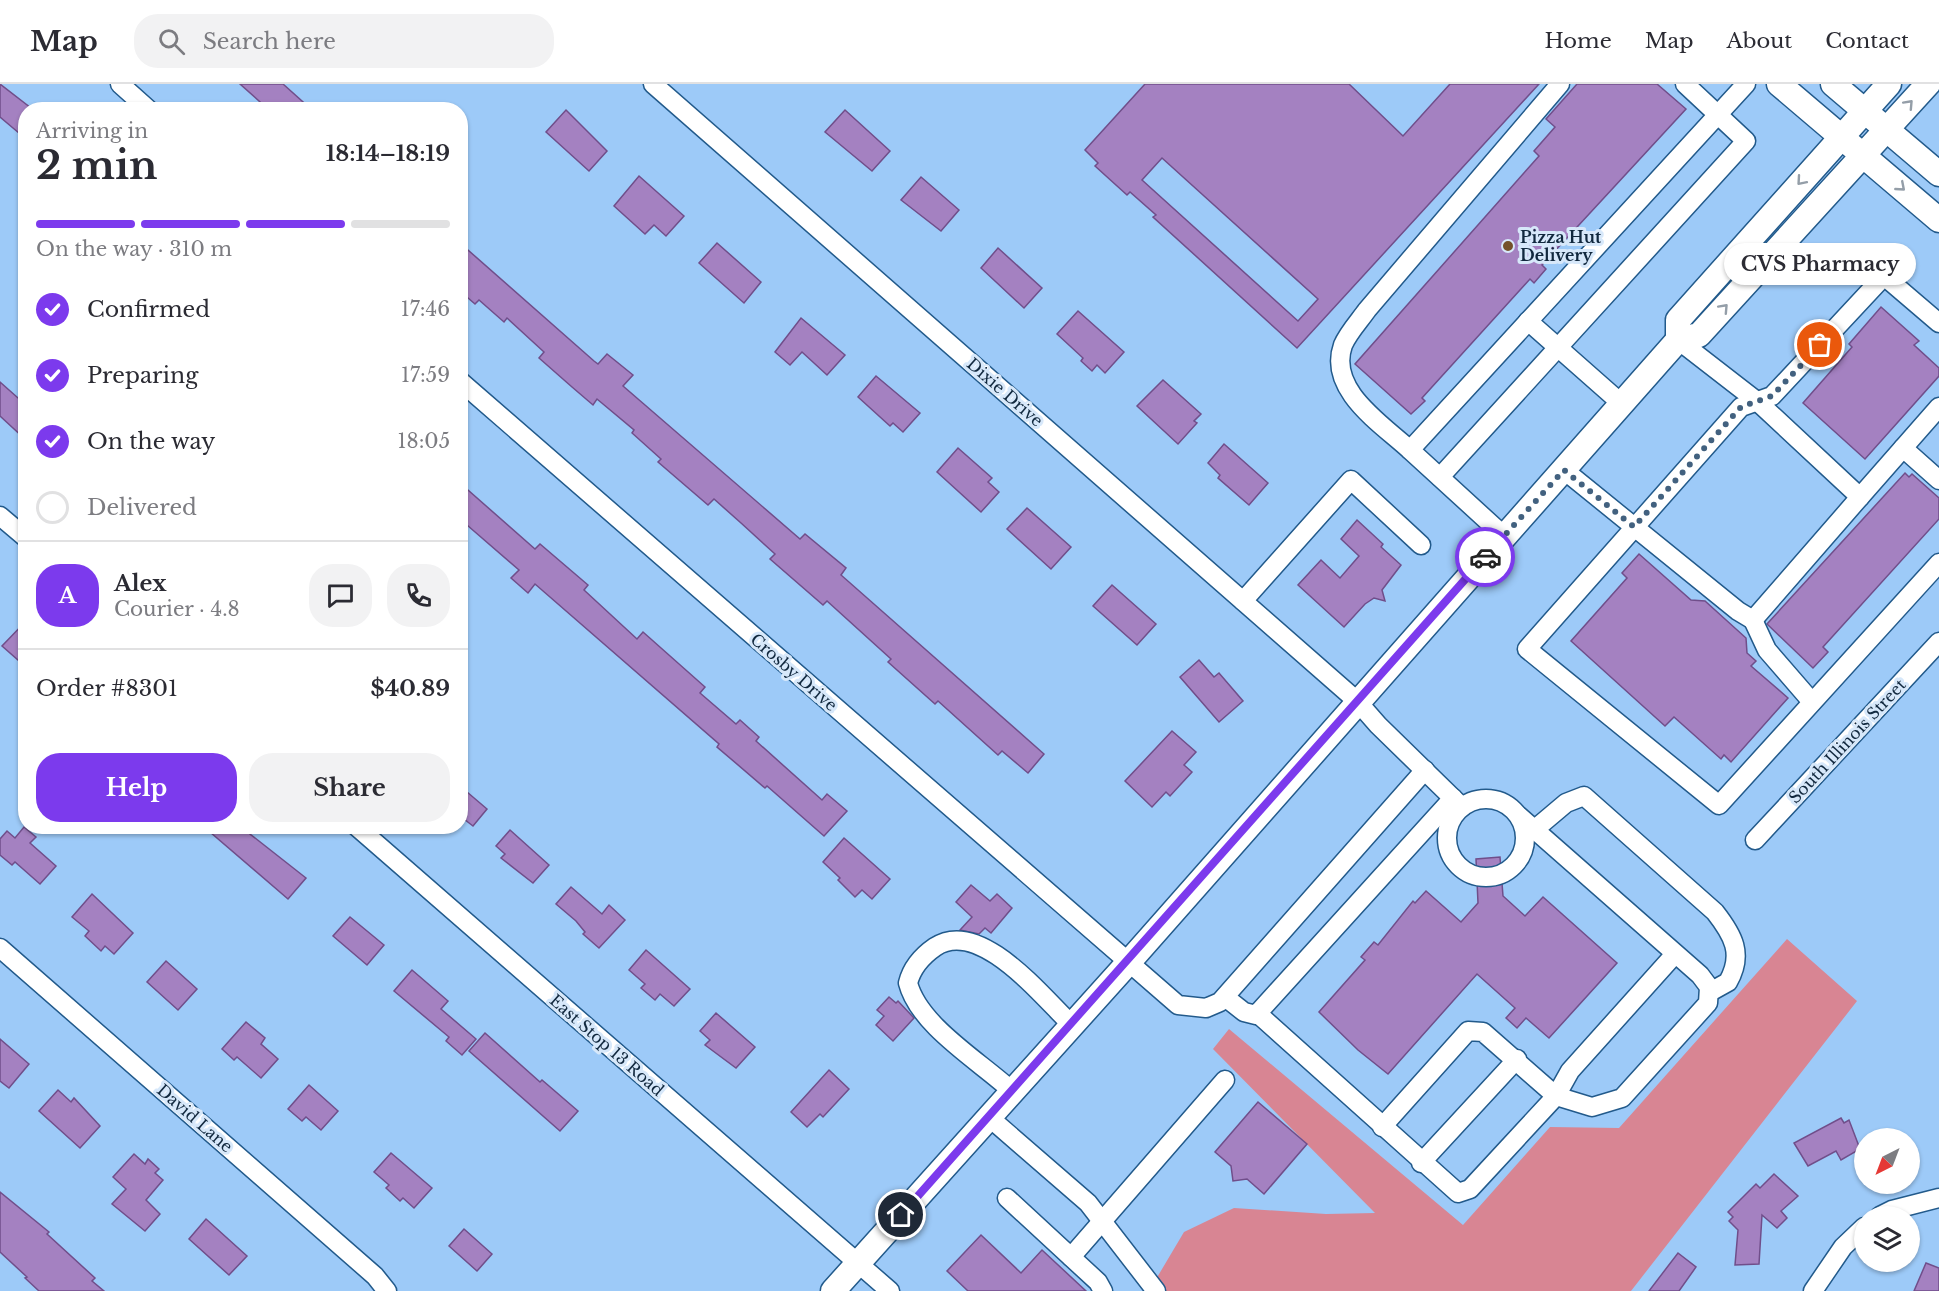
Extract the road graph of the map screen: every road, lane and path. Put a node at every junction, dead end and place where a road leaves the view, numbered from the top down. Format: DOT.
graph roads {
  1 [pos="120,84"];
  2 [pos="653,84"];
  3 [pos="1560,84"];
  4 [pos="1685,84"];
  5 [pos="1746,84"];
  6 [pos="1779,84"];
  7 [pos="1833,84"];
  8 [pos="1889,84"];
  9 [pos="1928,84"];
  10 [pos="140,102"];
  11 [pos="1863,111"];
  12 [pos="1718,114"];
  13 [pos="1885,129"];
  14 [pos="1839,137"];
  15 [pos="1862,154"];
  16 [pos="1939,174"];
  17 [pos="1939,220"];
  18 [pos="1528,321"];
  19 [pos="1939,323"];
  20 [pos="1678,340"];
  21 [pos="1558,348"];
  22 [pos="468,388"];
  23 [pos="1758,402"];
  24 [pos="1622,404"];
  25 [pos="1939,407"];
  26 [pos="1903,448"];
  27 [pos="1410,450"];
  28 [pos="1564,470"];
  29 [pos="1440,477"];
  30 [pos="1939,480"];
  31 [pos="1860,497"];
  32 [pos="0,516"];
  33 [pos="1634,527"];
  34 [pos="18,531"];
  35 [pos="1504,536"];
  36 [pos="1420,545"];
  37 [pos="1939,563"];
  38 [pos="1243,601"];
  39 [pos="1753,620"];
  40 [pos="1939,642"];
  41 [pos="1357,701"];
  42 [pos="1812,702"];
  43 [pos="1425,771"];
  44 [pos="1457,802"];
  45 [pos="1519,816"];
  46 [pos="1534,830"];
  47 [pos="365,834"];
  48 [pos="1755,840"];
  49 [pos="0,948"];
  50 [pos="1675,954"];
  51 [pos="1128,963"];
  52 [pos="1710,992"];
  53 [pos="1225,997"];
  54 [pos="1257,1014"];
  55 [pos="1072,1025"];
  56 [pos="1517,1059"];
  57 [pos="1225,1080"];
  58 [pos="1013,1092"];
  59 [pos="1556,1096"];
  60 [pos="990,1118"];
  61 [pos="1382,1127"];
  62 [pos="1421,1162"];
  63 [pos="1008,1198"];
  64 [pos="1939,1198"];
  65 [pos="1908,1206"];
  66 [pos="1101,1221"];
  67 [pos="1854,1237"];
  68 [pos="1071,1257"];
  69 [pos="857,1264"];
  70 [pos="387,1291"];
  71 [pos="833,1291"];
  72 [pos="890,1291"];
  73 [pos="1103,1291"];
  74 [pos="1156,1291"];
  75 [pos="1813,1291"];
  1 -- 10 [label="street"];
  2 -- 38 [label="street, Dixie Drive"];
  3 -- 27 [label="street"];
  4 -- 12 [label="street"];
  5 -- 12 [label="street"];
  6 -- 14 [label="main road"];
  7 -- 11 [label="main road"];
  8 -- 11 [label="main road"];
  13 -- 9 [label="main road, one-way"];
  11 -- 13 [label="main road"];
  11 -- 14 [label="main road"];
  12 -- 18 [label="street"];
  12 -- 21 [label="street"];
  13 -- 15 [label="main road"];
  13 -- 16 [label="main road"];
  14 -- 15 [label="main road"];
  14 -- 20 [label="main road, one-way"];
  15 -- 17 [label="main road, one-way"];
  20 -- 15 [label="main road, one-way"];
  18 -- 21 [label="street"];
  18 -- 27 [label="street"];
  19 -- 23 [label="street"];
  20 -- 23 [label="street"];
  20 -- 24 [label="main road"];
  21 -- 24 [label="street"];
  21 -- 29 [label="street"];
  22 -- 51 [label="street, Crosby Drive"];
  23 -- 31 [label="street"];
  23 -- 33 [label="street"];
  24 -- 28 [label="main road"];
  25 -- 26 [label="street"];
  26 -- 30 [label="street"];
  26 -- 31 [label="street"];
  27 -- 29 [label="street"];
  28 -- 33 [label="street"];
  28 -- 35 [label="main road"];
  29 -- 35 [label="street"];
  31 -- 39 [label="street"];
  32 -- 34 [label="street"];
  33 -- 39 [label="street"];
  33 -- 42 [label="street"];
  35 -- 41 [label="main road"];
  36 -- 38 [label="street"];
  37 -- 42 [label="street"];
  38 -- 41 [label="street, Dixie Drive"];
  39 -- 42 [label="street"];
  40 -- 48 [label="street, South Illinois Street"];
  41 -- 43 [label="street, Dixie Drive"];
  41 -- 51 [label="main road"];
  43 -- 44 [label="street, Dixie Drive"];
  43 -- 53 [label="street"];
  44 -- 45 [label="street"];
  44 -- 45 [label="street"];
  44 -- 54 [label="street"];
  45 -- 46 [label="street"];
  46 -- 50 [label="street"];
  46 -- 52 [label="street"];
  47 -- 69 [label="street, East Stop 13 Road"];
  49 -- 70 [label="street, David Lane"];
  50 -- 52 [label="street"];
  50 -- 59 [label="street"];
  51 -- 53 [label="street, Crosby Drive"];
  51 -- 55 [label="main road"];
  52 -- 59 [label="street"];
  53 -- 54 [label="street"];
  54 -- 61 [label="street"];
  55 -- 58 [label="main road"];
  55 -- 58 [label="street"];
  56 -- 59 [label="street"];
  56 -- 61 [label="street"];
  56 -- 62 [label="street"];
  57 -- 66 [label="street"];
  58 -- 60 [label="main road"];
  59 -- 62 [label="street"];
  60 -- 66 [label="street"];
  60 -- 69 [label="main road"];
  61 -- 62 [label="street"];
  63 -- 68 [label="street"];
  64 -- 65 [label="street"];
  66 -- 68 [label="street"];
  66 -- 74 [label="street"];
  67 -- 75 [label="street"];
  68 -- 73 [label="street"];
  69 -- 71 [label="main road"];
  69 -- 72 [label="street, East Stop 13 Road"];
}
